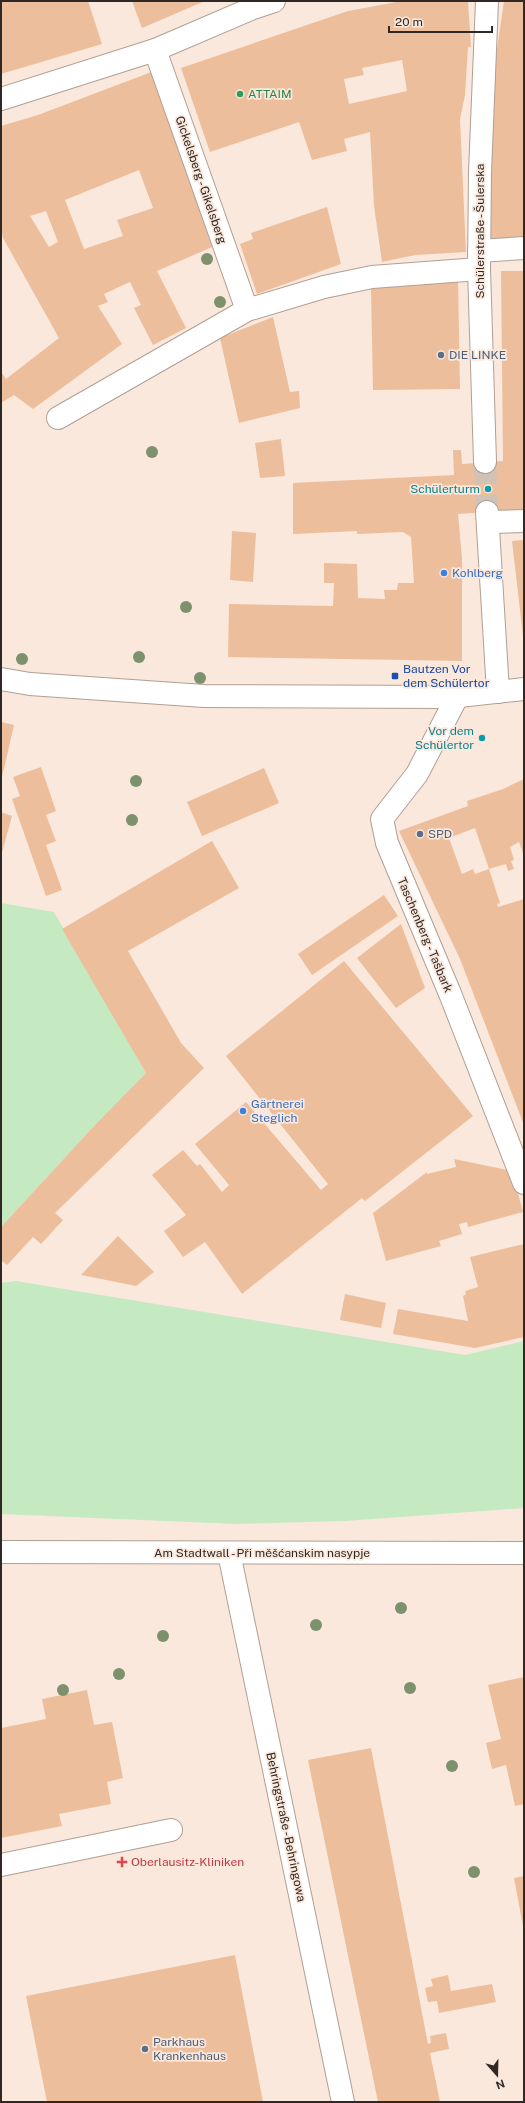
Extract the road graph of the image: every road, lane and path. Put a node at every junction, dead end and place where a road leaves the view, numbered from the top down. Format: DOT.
graph roads {
  1 [pos="274,1"];
  2 [pos="487,1"];
  3 [pos="252,4"];
  4 [pos="155,50"];
  5 [pos="1,99"];
  6 [pos="524,248"];
  7 [pos="479,260"];
  8 [pos="247,310"];
  9 [pos="58,418"];
  10 [pos="485,462"];
  11 [pos="524,521"];
  12 [pos="1,679"];
  13 [pos="524,689"];
  14 [pos="498,692"];
  15 [pos="456,697"];
  16 [pos="524,1183"];
  17 [pos="1,1552"];
  18 [pos="229,1553"];
  19 [pos="524,1553"];
  20 [pos="171,1830"];
  21 [pos="1,1865"];
  22 [pos="343,2102"];
  1 -- 3 [label="street"];
  2 -- 7 [label="street, Schülerstraße - Šulerska"];
  3 -- 4 [label="street"];
  4 -- 5 [label="street"];
  4 -- 8 [label="street, Gickelsberg - Gikelsberg"];
  6 -- 7 [label="street"];
  7 -- 8 [label="street"];
  7 -- 10 [label="street, Schülerstraße - Šulerska"];
  8 -- 9 [label="street"];
  11 -- 14 [label="street"];
  12 -- 15 [label="street"];
  13 -- 14 [label="street"];
  14 -- 15 [label="street"];
  15 -- 16 [label="street, Taschenberg - Tašbark"];
  17 -- 18 [label="street, Am Stadtwall - Při měšćanskim nasypje"];
  18 -- 19 [label="street, Am Stadtwall - Při měšćanskim nasypje"];
  18 -- 22 [label="street, Behringstraße - Behringowa"];
  20 -- 21 [label="street"];
}
